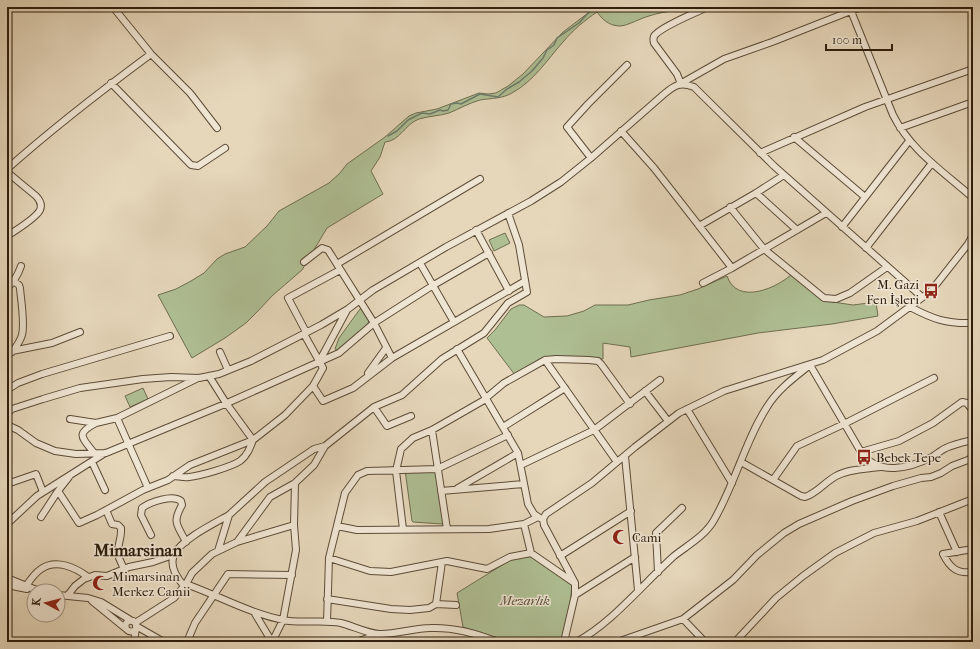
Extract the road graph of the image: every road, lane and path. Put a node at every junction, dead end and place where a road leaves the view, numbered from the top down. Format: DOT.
graph roads {
  1 [pos="113,7"];
  2 [pos="861,7"];
  3 [pos="705,8"];
  4 [pos="851,11"];
  5 [pos="151,54"];
  6 [pos="627,65"];
  7 [pos="973,69"];
  8 [pos="111,84"];
  9 [pos="680,84"];
  10 [pos="886,99"];
  11 [pos="973,102"];
  12 [pos="217,128"];
  13 [pos="900,128"];
  14 [pos="621,131"];
  15 [pos="794,137"];
  16 [pos="909,141"];
  17 [pos="224,148"];
  18 [pos="760,153"];
  19 [pos="591,158"];
  20 [pos="932,163"];
  21 [pos="7,169"];
  22 [pos="7,172"];
  23 [pos="784,175"];
  24 [pos="480,179"];
  25 [pos="756,193"];
  26 [pos="865,197"];
  27 [pos="973,198"];
  28 [pos="730,207"];
  29 [pos="508,213"];
  30 [pos="826,213"];
  31 [pos="699,226"];
  32 [pos="842,226"];
  33 [pos="476,230"];
  34 [pos="797,230"];
  35 [pos="973,235"];
  36 [pos="7,236"];
  37 [pos="866,248"];
  38 [pos="764,249"];
  39 [pos="489,253"];
  40 [pos="304,262"];
  41 [pos="420,263"];
  42 [pos="21,266"];
  43 [pos="338,267"];
  44 [pos="887,267"];
  45 [pos="732,268"];
  46 [pos="13,281"];
  47 [pos="525,281"];
  48 [pos="703,283"];
  49 [pos="432,286"];
  50 [pos="7,288"];
  51 [pos="509,291"];
  52 [pos="922,297"];
  53 [pos="360,301"];
  54 [pos="910,307"];
  55 [pos="348,309"];
  56 [pos="454,322"];
  57 [pos="374,323"];
  58 [pos="973,323"];
  59 [pos="80,332"];
  60 [pos="305,333"];
  61 [pos="170,336"];
  62 [pos="386,348"];
  63 [pos="457,349"];
  64 [pos="9,352"];
  65 [pos="220,352"];
  66 [pos="392,358"];
  67 [pos="545,360"];
  68 [pos="319,362"];
  69 [pos="810,365"];
  70 [pos="228,370"];
  71 [pos="209,376"];
  72 [pos="199,378"];
  73 [pos="934,378"];
  74 [pos="364,379"];
  75 [pos="660,380"];
  76 [pos="313,386"];
  77 [pos="565,388"];
  78 [pos="7,390"];
  79 [pos="645,391"];
  80 [pos="486,398"];
  81 [pos="226,403"];
  82 [pos="630,404"];
  83 [pos="374,407"];
  84 [pos="687,409"];
  85 [pos="973,411"];
  86 [pos="7,414"];
  87 [pos="410,416"];
  88 [pos="117,418"];
  89 [pos="70,419"];
  90 [pos="668,421"];
  91 [pos="96,422"];
  92 [pos="844,424"];
  93 [pos="7,425"];
  94 [pos="503,427"];
  95 [pos="432,430"];
  96 [pos="594,430"];
  97 [pos="508,435"];
  98 [pos="253,440"];
  99 [pos="973,440"];
  100 [pos="127,444"];
  101 [pos="325,446"];
  102 [pos="861,452"];
  103 [pos="94,453"];
  104 [pos="106,453"];
  105 [pos="518,453"];
  106 [pos="625,456"];
  107 [pos="973,457"];
  108 [pos="92,462"];
  109 [pos="617,462"];
  110 [pos="741,462"];
  111 [pos="521,465"];
  112 [pos="880,467"];
  113 [pos="437,469"];
  114 [pos="396,470"];
  115 [pos="72,474"];
  116 [pos="173,476"];
  117 [pos="773,480"];
  118 [pos="295,483"];
  119 [pos="732,483"];
  120 [pos="7,484"];
  121 [pos="524,484"];
  122 [pos="148,488"];
  123 [pos="457,489"];
  124 [pos="106,490"];
  125 [pos="58,491"];
  126 [pos="441,491"];
  127 [pos="43,492"];
  128 [pos="973,499"];
  129 [pos="682,508"];
  130 [pos="106,510"];
  131 [pos="631,511"];
  132 [pos="939,512"];
  133 [pos="229,515"];
  134 [pos="42,517"];
  135 [pos="541,518"];
  136 [pos="7,524"];
  137 [pos="524,524"];
  138 [pos="294,525"];
  139 [pos="337,526"];
  140 [pos="447,529"];
  141 [pos="403,530"];
  142 [pos="150,535"];
  143 [pos="186,542"];
  144 [pos="237,542"];
  145 [pos="973,549"];
  146 [pos="218,551"];
  147 [pos="957,552"];
  148 [pos="531,553"];
  149 [pos="174,555"];
  150 [pos="560,556"];
  151 [pos="635,557"];
  152 [pos="329,558"];
  153 [pos="442,562"];
  154 [pos="124,569"];
  155 [pos="658,572"];
  156 [pos="973,572"];
  157 [pos="292,575"];
  158 [pos="88,577"];
  159 [pos="7,578"];
  160 [pos="28,583"];
  161 [pos="575,583"];
  162 [pos="185,585"];
  163 [pos="7,586"];
  164 [pos="26,586"];
  165 [pos="26,589"];
  166 [pos="638,590"];
  167 [pos="213,594"];
  168 [pos="68,595"];
  169 [pos="575,595"];
  170 [pos="88,598"];
  171 [pos="328,599"];
  172 [pos="436,604"];
  173 [pos="456,605"];
  174 [pos="254,612"];
  175 [pos="683,619"];
  176 [pos="283,620"];
  177 [pos="327,622"];
  178 [pos="135,625"];
  179 [pos="126,629"];
  180 [pos="379,634"];
  181 [pos="133,642"];
  182 [pos="164,642"];
  183 [pos="187,642"];
  184 [pos="272,642"];
  185 [pos="356,642"];
  186 [pos="455,642"];
  187 [pos="490,642"];
  188 [pos="498,642"];
  189 [pos="564,642"];
  190 [pos="576,642"];
  191 [pos="617,642"];
  192 [pos="705,642"];
  193 [pos="735,642"];
  1 -- 5 [label="street"];
  2 -- 4 [label="street"];
  3 -- 9 [label="street"];
  4 -- 9 [label="street"];
  4 -- 10 [label="street"];
  5 -- 8 [label="street"];
  5 -- 12 [label="street"];
  6 -- 19 [label="street"];
  7 -- 10 [label="street"];
  8 -- 17 [label="street"];
  8 -- 21 [label="street"];
  9 -- 14 [label="street"];
  9 -- 18 [label="street"];
  10 -- 13 [label="street"];
  10 -- 15 [label="street"];
  11 -- 13 [label="street"];
  13 -- 16 [label="street"];
  14 -- 19 [label="street"];
  14 -- 31 [label="street"];
  15 -- 18 [label="street"];
  15 -- 26 [label="street"];
  16 -- 20 [label="street"];
  16 -- 26 [label="street"];
  18 -- 23 [label="street"];
  19 -- 29 [label="street"];
  20 -- 27 [label="street"];
  20 -- 37 [label="street"];
  22 -- 36 [label="street"];
  23 -- 25 [label="street"];
  23 -- 30 [label="street"];
  24 -- 43 [label="street"];
  25 -- 28 [label="street"];
  25 -- 34 [label="street"];
  26 -- 32 [label="street"];
  28 -- 31 [label="street"];
  28 -- 38 [label="street"];
  29 -- 33 [label="street"];
  29 -- 47 [label="street"];
  30 -- 32 [label="street"];
  30 -- 34 [label="street"];
  31 -- 45 [label="street"];
  32 -- 37 [label="street"];
  33 -- 39 [label="street"];
  33 -- 41 [label="street"];
  34 -- 38 [label="street"];
  35 -- 52 [label="street"];
  37 -- 44 [label="street"];
  38 -- 44 [label="street"];
  38 -- 45 [label="street"];
  39 -- 49 [label="street"];
  39 -- 51 [label="street"];
  40 -- 43 [label="street"];
  41 -- 49 [label="street"];
  41 -- 53 [label="street"];
  42 -- 46 [label="street"];
  43 -- 53 [label="street"];
  43 -- 60 [label="street"];
  44 -- 52 [label="street"];
  45 -- 48 [label="street"];
  46 -- 50 [label="street"];
  46 -- 64 [label="street"];
  47 -- 51 [label="street"];
  47 -- 63 [label="street"];
  49 -- 56 [label="street"];
  49 -- 57 [label="street"];
  51 -- 56 [label="street"];
  52 -- 54 [label="street"];
  53 -- 55 [label="street"];
  53 -- 57 [label="street"];
  54 -- 58 [label="street"];
  54 -- 69 [label="street"];
  55 -- 60 [label="street"];
  55 -- 68 [label="street"];
  56 -- 66 [label="street"];
  57 -- 62 [label="street"];
  57 -- 68 [label="street"];
  59 -- 64 [label="street"];
  60 -- 68 [label="street"];
  60 -- 70 [label="street"];
  61 -- 78 [label="street"];
  62 -- 66 [label="street"];
  62 -- 74 [label="street"];
  63 -- 80 [label="street"];
  63 -- 83 [label="street"];
  65 -- 70 [label="street"];
  66 -- 74 [label="street"];
  67 -- 77 [label="street"];
  67 -- 80 [label="street"];
  67 -- 82 [label="street"];
  68 -- 76 [label="street"];
  68 -- 81 [label="street"];
  69 -- 84 [label="street"];
  69 -- 92 [label="street"];
  69 -- 110 [label="street"];
  70 -- 71 [label="street"];
  71 -- 72 [label="street"];
  71 -- 81 [label="street"];
  72 -- 86 [label="street"];
  72 -- 88 [label="street"];
  73 -- 92 [label="street"];
  74 -- 76 [label="street"];
  75 -- 79 [label="street"];
  76 -- 98 [label="street"];
  77 -- 94 [label="street"];
  77 -- 96 [label="street"];
  79 -- 82 [label="street"];
  79 -- 90 [label="street"];
  80 -- 94 [label="street"];
  80 -- 95 [label="street"];
  81 -- 98 [label="street"];
  81 -- 100 [label="street"];
  82 -- 96 [label="street"];
  83 -- 87 [label="street"];
  83 -- 101 [label="street"];
  84 -- 90 [label="street"];
  84 -- 119 [label="street"];
  85 -- 102 [label="street"];
  88 -- 91 [label="street"];
  88 -- 100 [label="street"];
  89 -- 91 [label="street"];
  90 -- 106 [label="street"];
  91 -- 103 [label="street"];
  92 -- 102 [label="street"];
  92 -- 117 [label="street"];
  93 -- 103 [label="street"];
  94 -- 97 [label="street"];
  95 -- 113 [label="street"];
  95 -- 114 [label="street"];
  96 -- 109 [label="street"];
  96 -- 111 [label="street"];
  97 -- 105 [label="street"];
  97 -- 113 [label="street"];
  98 -- 116 [label="street"];
  98 -- 116 [label="street"];
  99 -- 112 [label="street"];
  100 -- 104 [label="street"];
  100 -- 122 [label="street"];
  101 -- 118 [label="street"];
  101 -- 133 [label="street"];
  102 -- 112 [label="street"];
  103 -- 104 [label="street"];
  104 -- 108 [label="street"];
  105 -- 111 [label="street"];
  105 -- 123 [label="street"];
  106 -- 109 [label="street"];
  106 -- 131 [label="street"];
  107 -- 175 [label="street"];
  108 -- 115 [label="street"];
  108 -- 124 [label="street"];
  109 -- 135 [label="street"];
  110 -- 117 [label="street"];
  110 -- 119 [label="street"];
  111 -- 121 [label="street"];
  112 -- 117 [label="street"];
  113 -- 114 [label="street"];
  113 -- 126 [label="street"];
  114 -- 139 [label="street"];
  114 -- 141 [label="street"];
  115 -- 125 [label="street"];
  115 -- 127 [label="street"];
  116 -- 122 [label="street"];
  118 -- 138 [label="street"];
  118 -- 144 [label="street"];
  119 -- 155 [label="street"];
  120 -- 127 [label="street"];
  121 -- 123 [label="street"];
  121 -- 135 [label="street"];
  122 -- 130 [label="street"];
  123 -- 126 [label="street"];
  125 -- 130 [label="street"];
  125 -- 134 [label="street"];
  126 -- 140 [label="street"];
  127 -- 136 [label="street"];
  128 -- 132 [label="street"];
  129 -- 155 [label="street"];
  130 -- 154 [label="street"];
  131 -- 150 [label="street"];
  131 -- 151 [label="street"];
  132 -- 147 [label="street"];
  132 -- 193 [label="street"];
  133 -- 143 [label="street"];
  133 -- 146 [label="street"];
  135 -- 137 [label="street"];
  135 -- 150 [label="street"];
  137 -- 140 [label="street"];
  137 -- 148 [label="street"];
  138 -- 144 [label="street"];
  138 -- 157 [label="street"];
  139 -- 141 [label="street"];
  139 -- 152 [label="street"];
  140 -- 141 [label="street"];
  142 -- 143 [label="street"];
  143 -- 149 [label="street"];
  144 -- 146 [label="street"];
  145 -- 147 [label="street"];
  146 -- 162 [label="street"];
  147 -- 156 [label="street"];
  148 -- 153 [label="street"];
  148 -- 161 [label="street"];
  149 -- 154 [label="street"];
  149 -- 162 [label="street"];
  150 -- 161 [label="street"];
  151 -- 166 [label="street"];
  151 -- 169 [label="street"];
  152 -- 153 [label="street"];
  152 -- 171 [label="street"];
  153 -- 172 [label="street"];
  154 -- 158 [label="street"];
  155 -- 166 [label="street"];
  157 -- 167 [label="street"];
  157 -- 176 [label="street"];
  158 -- 160 [label="street"];
  158 -- 168 [label="street"];
  159 -- 164 [label="street"];
  161 -- 169 [label="street"];
  162 -- 167 [label="street"];
  162 -- 178 [label="street"];
  163 -- 165 [label="street"];
  166 -- 190 [label="street"];
  167 -- 174 [label="street"];
  167 -- 183 [label="street"];
  168 -- 170 [label="street"];
  169 -- 189 [label="street"];
  170 -- 178 [label="street"];
  170 -- 179 [label="street"];
  171 -- 172 [label="street"];
  171 -- 177 [label="street"];
  172 -- 173 [label="street"];
  174 -- 176 [label="street"];
  174 -- 184 [label="street"];
  175 -- 191 [label="street"];
  175 -- 192 [label="street"];
  176 -- 177 [label="street"];
  176 -- 184 [label="street"];
  177 -- 180 [label="street"];
  178 -- 179 [label="street"];
  178 -- 179 [label="street"];
  178 -- 181 [label="street"];
  178 -- 182 [label="street"];
  179 -- 181 [label="street"];
  180 -- 185 [label="street"];
  180 -- 188 [label="street"];
  186 -- 187 [label="street"];
}
